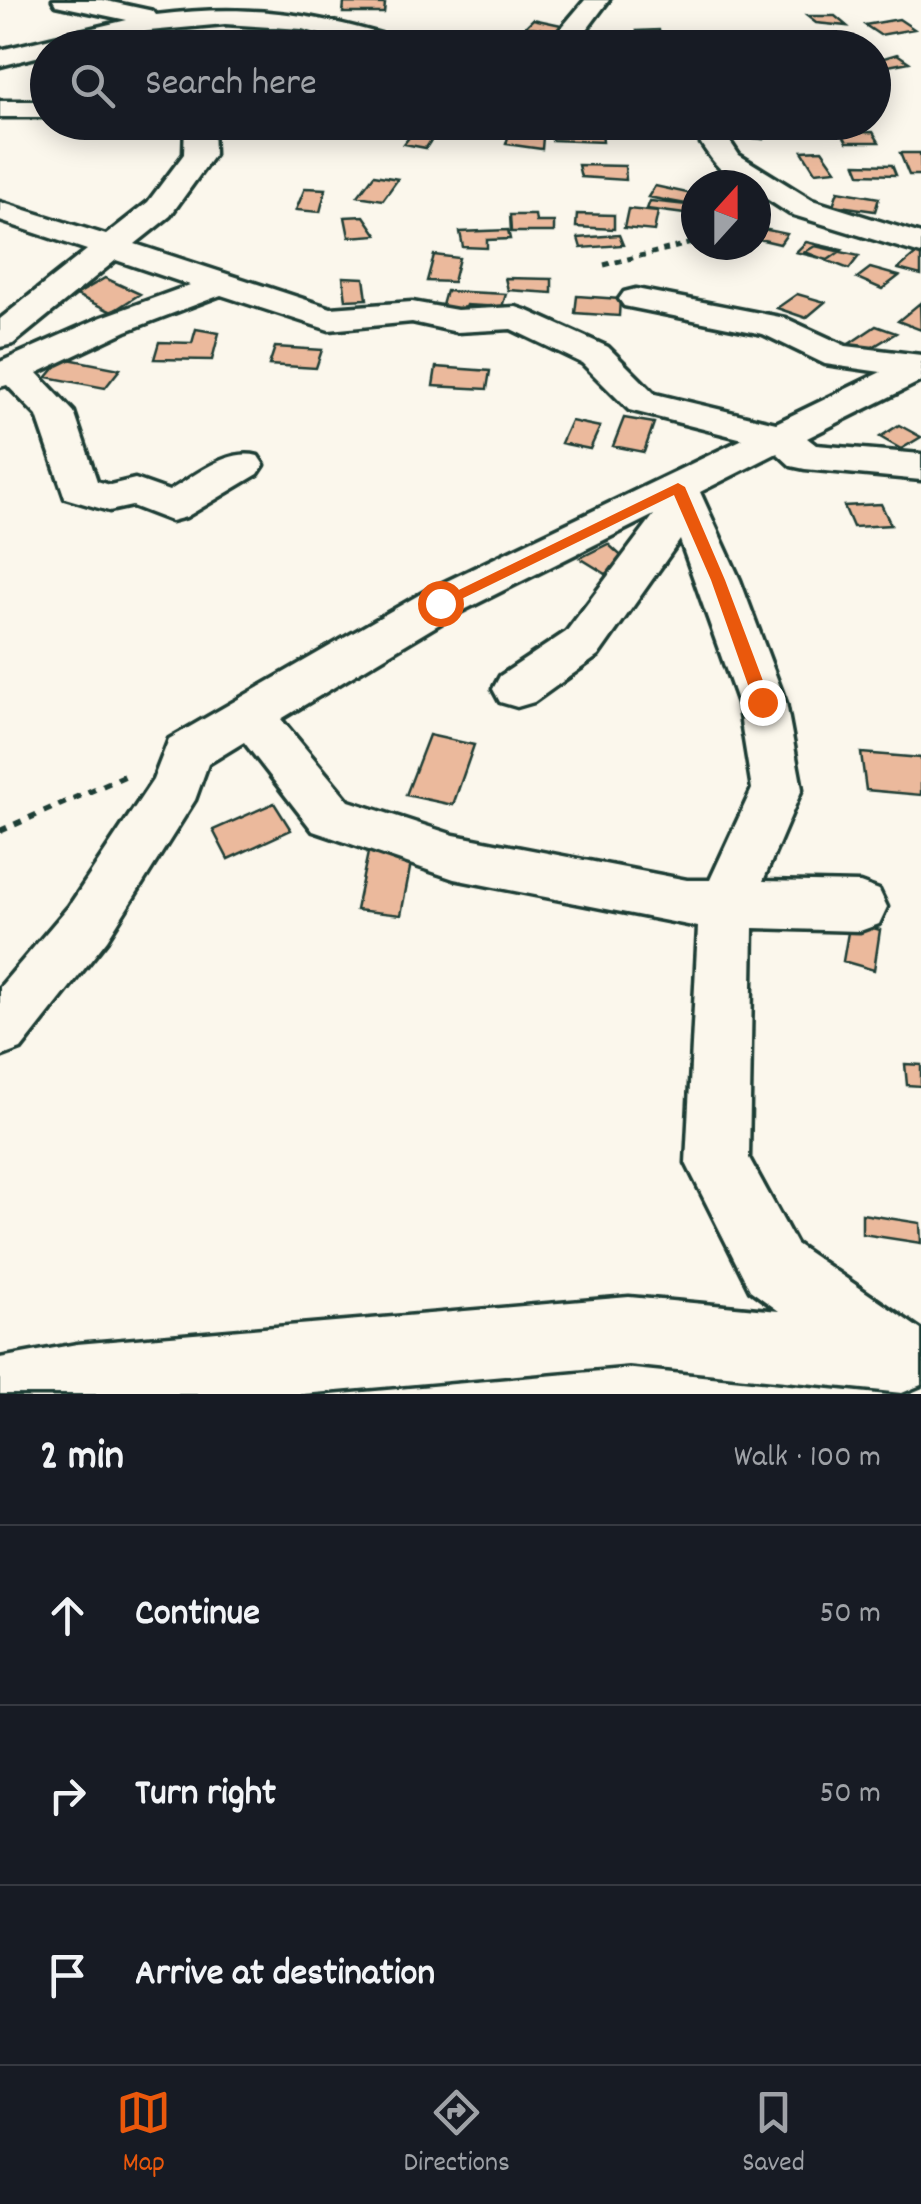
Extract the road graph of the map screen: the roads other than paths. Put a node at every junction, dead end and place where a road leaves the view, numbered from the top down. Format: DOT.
graph roads {
  1 [pos="65,0"];
  2 [pos="597,0"];
  3 [pos="309,10"];
  4 [pos="188,12"];
  5 [pos="108,30"];
  6 [pos="286,30"];
  7 [pos="356,30"];
  8 [pos="576,30"];
  9 [pos="30,50"];
  10 [pos="0,58"];
  11 [pos="0,108"];
  12 [pos="30,109"];
  13 [pos="199,140"];
  14 [pos="714,140"];
  15 [pos="0,212"];
  16 [pos="921,244"];
  17 [pos="108,250"];
  18 [pos="217,283"];
  19 [pos="636,299"];
  20 [pos="4,361"];
  21 [pos="921,366"];
  22 [pos="781,436"];
  23 [pos="244,465"];
  24 [pos="921,466"];
  25 [pos="681,496"];
  26 [pos="517,688"];
  27 [pos="250,715"];
  28 [pos="726,904"];
  29 [pos="860,907"];
  30 [pos="0,1030"];
  31 [pos="912,1360"];
  32 [pos="0,1394"];
  1 -- 4 [label="street"];
  2 -- 8 [label="street"];
  3 -- 4 [label="street"];
  3 -- 6 [label="street"];
  3 -- 7 [label="street"];
  4 -- 5 [label="street"];
  9 -- 10 [label="street"];
  11 -- 12 [label="street"];
  13 -- 17 [label="street"];
  14 -- 16 [label="street"];
  15 -- 17 [label="street"];
  17 -- 18 [label="street"];
  17 -- 20 [label="street"];
  18 -- 20 [label="street"];
  18 -- 22 [label="street"];
  19 -- 21 [label="street"];
  20 -- 23 [label="street"];
  21 -- 22 [label="street"];
  22 -- 24 [label="street"];
  22 -- 25 [label="street"];
  25 -- 26 [label="street"];
  25 -- 27 [label="street"];
  25 -- 28 [label="street"];
  27 -- 28 [label="street"];
  27 -- 30 [label="street"];
  28 -- 29 [label="street"];
  28 -- 31 [label="street"];
  31 -- 32 [label="street"];
}
